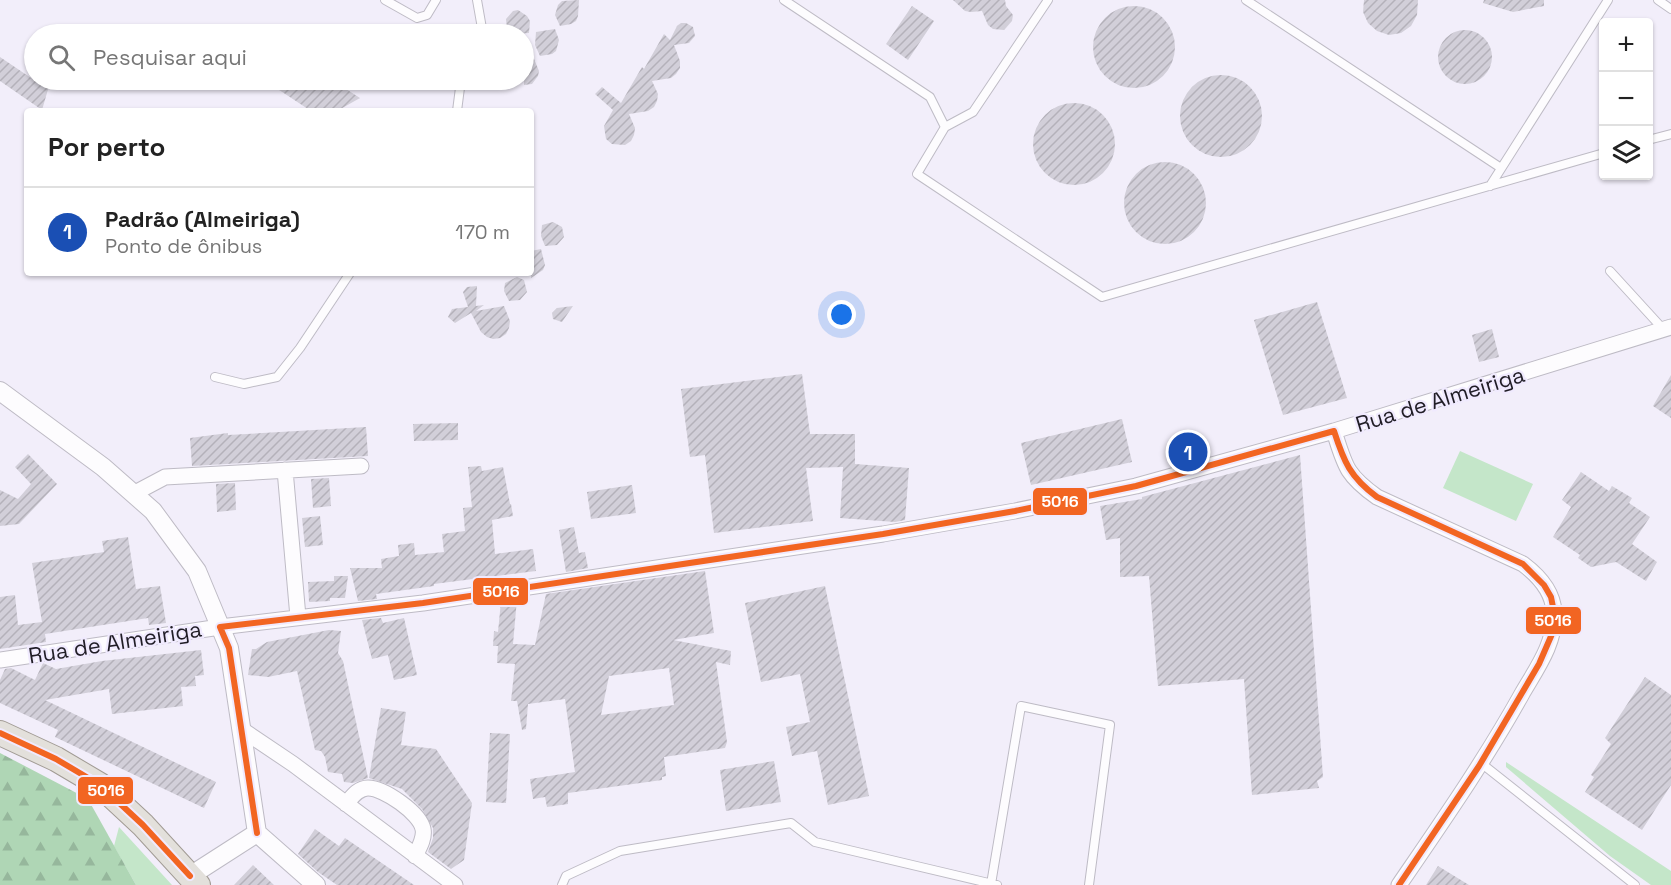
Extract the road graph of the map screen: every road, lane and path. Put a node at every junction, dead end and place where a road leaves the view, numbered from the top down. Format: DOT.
graph roads {
  1 [pos="385,0"];
  2 [pos="436,0"];
  3 [pos="477,0"];
  4 [pos="784,0"];
  5 [pos="1048,0"];
  6 [pos="1246,0"];
  7 [pos="1608,0"];
  8 [pos="1658,0"];
  9 [pos="1671,9"];
  10 [pos="481,24"];
  11 [pos="460,90"];
  12 [pos="457,108"];
  13 [pos="945,127"];
  14 [pos="1671,134"];
  15 [pos="1653,139"];
  16 [pos="1599,154"];
  17 [pos="1501,168"];
  18 [pos="1490,186"];
  19 [pos="1610,271"];
  20 [pos="348,276"];
  21 [pos="1667,328"];
  22 [pos="215,377"];
  23 [pos="0,391"];
  24 [pos="1334,432"];
  25 [pos="362,466"];
  26 [pos="285,470"];
  27 [pos="133,494"];
  28 [pos="298,617"];
  29 [pos="220,627"];
  30 [pos="0,660"];
  31 [pos="241,729"];
  32 [pos="0,733"];
  33 [pos="1481,763"];
  34 [pos="346,804"];
  35 [pos="257,833"];
  36 [pos="415,856"];
  37 [pos="194,880"];
  38 [pos="994,884"];
  39 [pos="316,885"];
  40 [pos="455,885"];
  41 [pos="562,885"];
  42 [pos="1089,885"];
  43 [pos="1399,885"];
  44 [pos="1635,885"];
  1 -- 2 [label="lane"];
  3 -- 10 [label="lane"];
  4 -- 13 [label="lane"];
  5 -- 13 [label="lane"];
  6 -- 17 [label="lane"];
  7 -- 17 [label="lane"];
  8 -- 9 [label="lane"];
  11 -- 12 [label="lane"];
  13 -- 18 [label="lane"];
  14 -- 15 [label="lane"];
  16 -- 18 [label="lane"];
  17 -- 18 [label="lane"];
  19 -- 21 [label="lane"];
  20 -- 22 [label="lane"];
  21 -- 24 [label="street, Rua de Almeiriga"];
  23 -- 27 [label="street"];
  24 -- 28 [label="street, Rua de Almeiriga"];
  24 -- 33 [label="street"];
  25 -- 26 [label="street"];
  26 -- 27 [label="street"];
  26 -- 28 [label="street"];
  27 -- 29 [label="street"];
  28 -- 29 [label="street, Rua de Almeiriga"];
  29 -- 30 [label="street, Rua de Almeiriga"];
  29 -- 31 [label="street"];
  31 -- 34 [label="street"];
  31 -- 35 [label="street"];
  32 -- 37 [label="main road"];
  33 -- 43 [label="street"];
  33 -- 44 [label="lane"];
  34 -- 36 [label="street"];
  34 -- 36 [label="street"];
  35 -- 37 [label="street"];
  35 -- 39 [label="street"];
  36 -- 40 [label="street"];
  38 -- 41 [label="lane"];
  38 -- 42 [label="lane"];
}
